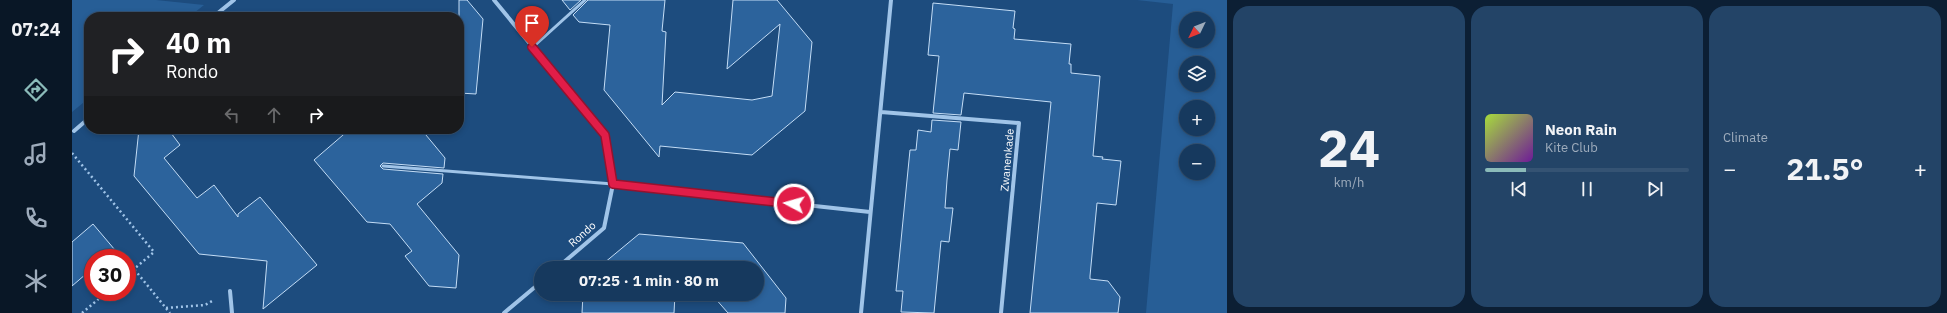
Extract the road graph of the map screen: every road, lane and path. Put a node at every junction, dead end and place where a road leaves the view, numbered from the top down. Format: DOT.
graph roads {
  1 [pos="234,0"];
  2 [pos="494,0"];
  3 [pos="585,0"];
  4 [pos="891,0"];
  5 [pos="219,12"];
  6 [pos="532,47"];
  7 [pos="881,112"];
  8 [pos="84,122"];
  9 [pos="74,131"];
  10 [pos="72,153"];
  11 [pos="383,166"];
  12 [pos="613,184"];
  13 [pos="870,212"];
  14 [pos="565,261"];
  15 [pos="136,268"];
  16 [pos="136,272"];
  17 [pos="534,288"];
  18 [pos="230,291"];
  19 [pos="96,301"];
  20 [pos="166,308"];
  21 [pos="82,313"];
  22 [pos="170,313"];
  23 [pos="232,313"];
  24 [pos="504,313"];
  25 [pos="862,313"];
  26 [pos="1001,313"];
  1 -- 5 [label="street"];
  2 -- 6 [label="street, Rondo"];
  3 -- 6 [label="lane"];
  4 -- 7 [label="street"];
  6 -- 12 [label="street, Rondo"];
  7 -- 13 [label="street"];
  7 -- 26 [label="street, Zwanenkade"];
  8 -- 9 [label="street"];
  10 -- 15 [label="path"];
  11 -- 12 [label="lane"];
  12 -- 13 [label="street"];
  12 -- 14 [label="street, Rondo"];
  13 -- 25 [label="street"];
  16 -- 20 [label="path"];
  17 -- 24 [label="street"];
  18 -- 20 [label="path"];
  18 -- 23 [label="street"];
  19 -- 21 [label="path"];
  20 -- 22 [label="path"];
}
